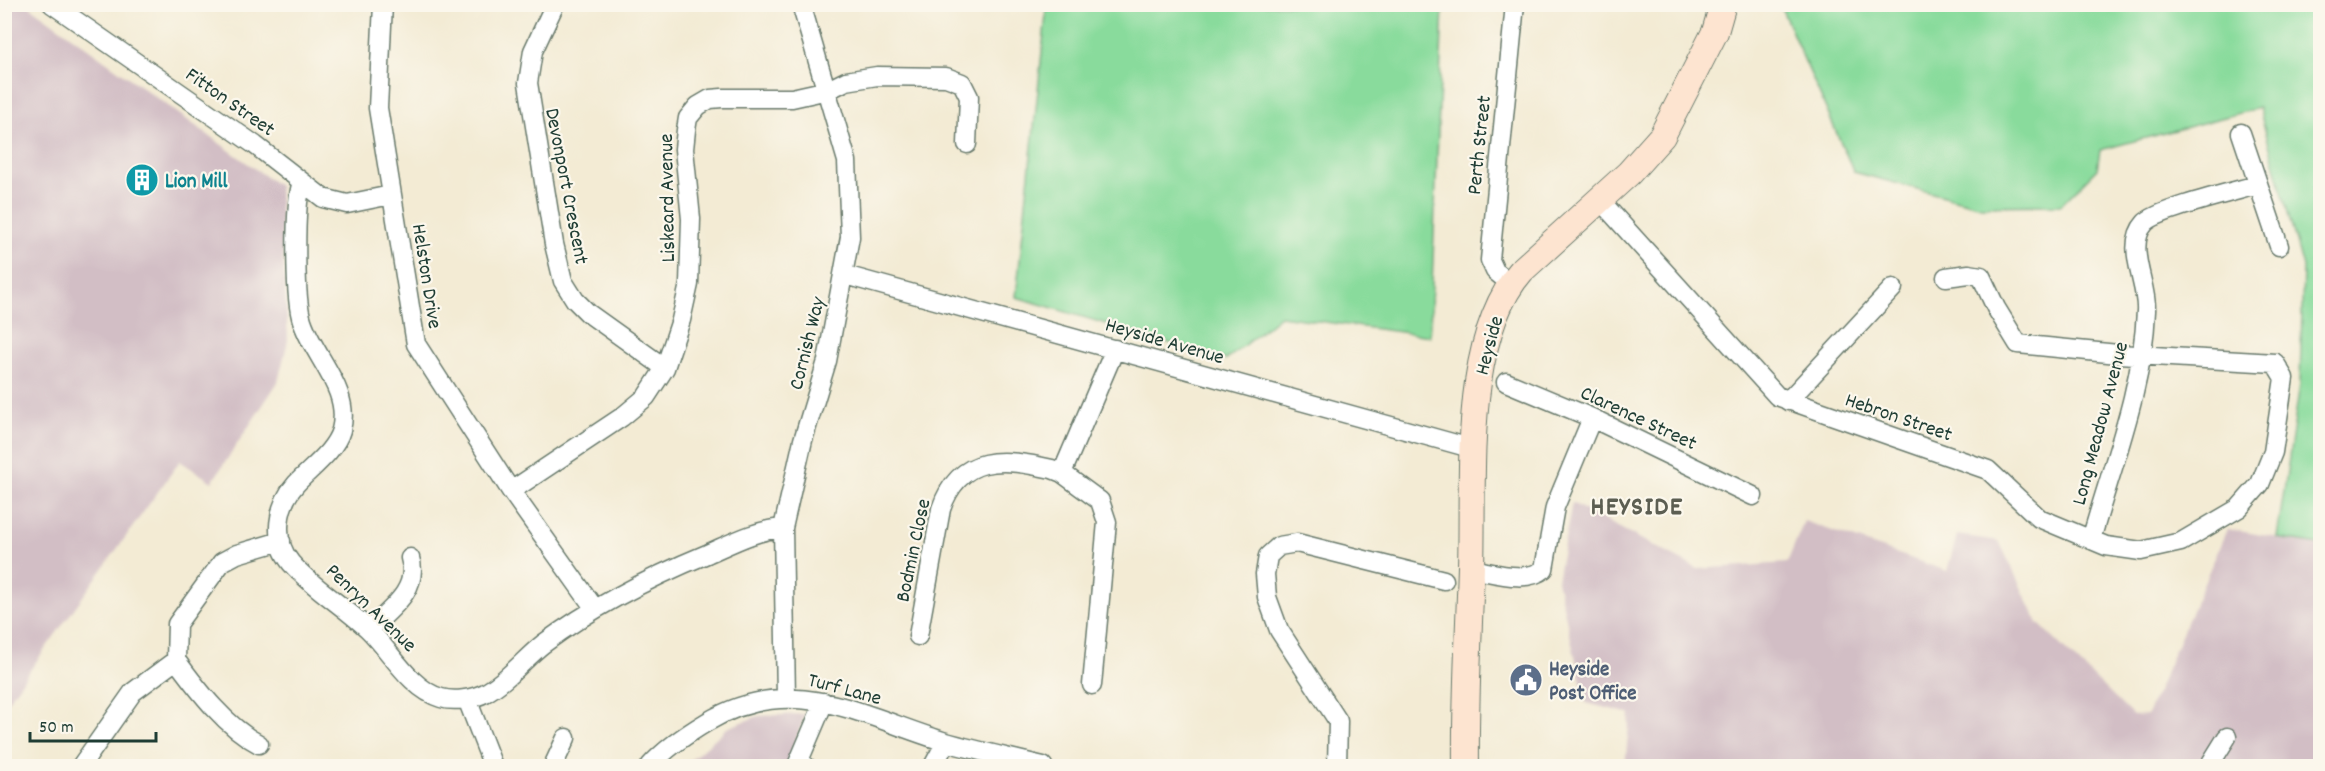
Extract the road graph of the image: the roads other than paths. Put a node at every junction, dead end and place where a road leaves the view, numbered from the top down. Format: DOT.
graph roads {
  1 [pos="52,4"];
  2 [pos="383,4"];
  3 [pos="555,4"];
  4 [pos="801,4"];
  5 [pos="1515,4"];
  6 [pos="1723,4"];
  7 [pos="74,10"];
  8 [pos="828,90"];
  9 [pos="2241,133"];
  10 [pos="967,144"];
  11 [pos="302,182"];
  12 [pos="2257,185"];
  13 [pos="392,195"];
  14 [pos="1598,198"];
  15 [pos="2278,246"];
  16 [pos="845,275"];
  17 [pos="1946,277"];
  18 [pos="1510,283"];
  19 [pos="1893,288"];
  20 [pos="1115,349"];
  21 [pos="2142,356"];
  22 [pos="665,368"];
  23 [pos="1506,382"];
  24 [pos="1788,401"];
  25 [pos="1592,418"];
  26 [pos="1474,449"];
  27 [pos="1062,473"];
  28 [pos="512,491"];
  29 [pos="1753,496"];
  30 [pos="783,528"];
  31 [pos="2091,540"];
  32 [pos="281,541"];
  33 [pos="410,558"];
  34 [pos="1471,569"];
  35 [pos="1444,580"];
  36 [pos="595,609"];
  37 [pos="369,630"];
  38 [pos="918,636"];
  39 [pos="176,660"];
  40 [pos="1092,685"];
  41 [pos="786,697"];
  42 [pos="467,699"];
  43 [pos="824,702"];
  44 [pos="2228,737"];
  45 [pos="566,738"];
  46 [pos="946,742"];
  47 [pos="259,744"];
  48 [pos="81,766"];
  49 [pos="493,766"];
  50 [pos="554,766"];
  51 [pos="650,766"];
  52 [pos="806,766"];
  53 [pos="933,766"];
  54 [pos="1043,766"];
  55 [pos="1337,766"];
  56 [pos="1466,766"];
  57 [pos="2209,766"];
  1 -- 7 [label="street, Fitton Street"];
  2 -- 13 [label="street, Helston Drive"];
  3 -- 22 [label="street, Devonport Crescent"];
  4 -- 8 [label="street, Cornish Way"];
  5 -- 18 [label="street, Perth Street"];
  6 -- 14 [label="main road, Heyside"];
  7 -- 11 [label="street, Fitton Street"];
  8 -- 10 [label="street, Liskeard Avenue"];
  8 -- 16 [label="street, Cornish Way"];
  8 -- 22 [label="street, Liskeard Avenue"];
  9 -- 12 [label="street"];
  11 -- 13 [label="street, Fitton Street"];
  11 -- 32 [label="street, Penryn Avenue"];
  12 -- 15 [label="street"];
  12 -- 21 [label="street, Long Meadow Avenue"];
  13 -- 28 [label="street, Helston Drive"];
  14 -- 18 [label="main road, Heyside"];
  14 -- 24 [label="street, Hebron Street"];
  16 -- 20 [label="street, Heyside Avenue"];
  16 -- 30 [label="street, Cornish Way"];
  17 -- 21 [label="street"];
  18 -- 26 [label="main road, Heyside"];
  19 -- 24 [label="street"];
  20 -- 26 [label="street, Heyside Avenue"];
  20 -- 27 [label="street"];
  21 -- 31 [label="street, Long Meadow Avenue"];
  21 -- 31 [label="street, Hebron Street"];
  22 -- 28 [label="street, Liskeard Avenue"];
  23 -- 25 [label="street, Clarence Street"];
  24 -- 31 [label="street, Hebron Street"];
  25 -- 29 [label="street, Clarence Street"];
  25 -- 34 [label="street"];
  26 -- 34 [label="main road, Heyside"];
  27 -- 38 [label="street, Bodmin Close"];
  27 -- 40 [label="street, Bodmin Close"];
  28 -- 36 [label="street, Helston Drive"];
  30 -- 36 [label="street"];
  30 -- 41 [label="street, Cornish Way"];
  32 -- 37 [label="street, Penryn Avenue"];
  32 -- 39 [label="street"];
  33 -- 37 [label="street"];
  34 -- 56 [label="main road, Heyside"];
  35 -- 55 [label="street"];
  36 -- 42 [label="street"];
  37 -- 42 [label="street, Penryn Avenue"];
  39 -- 47 [label="street"];
  39 -- 48 [label="street"];
  41 -- 43 [label="street, Turf Lane"];
  41 -- 51 [label="street, Turf Lane"];
  42 -- 49 [label="street"];
  43 -- 46 [label="street, Turf Lane"];
  43 -- 52 [label="street"];
  44 -- 57 [label="street"];
  45 -- 50 [label="street"];
  46 -- 53 [label="street"];
  46 -- 54 [label="street, Turf Lane"];
}
